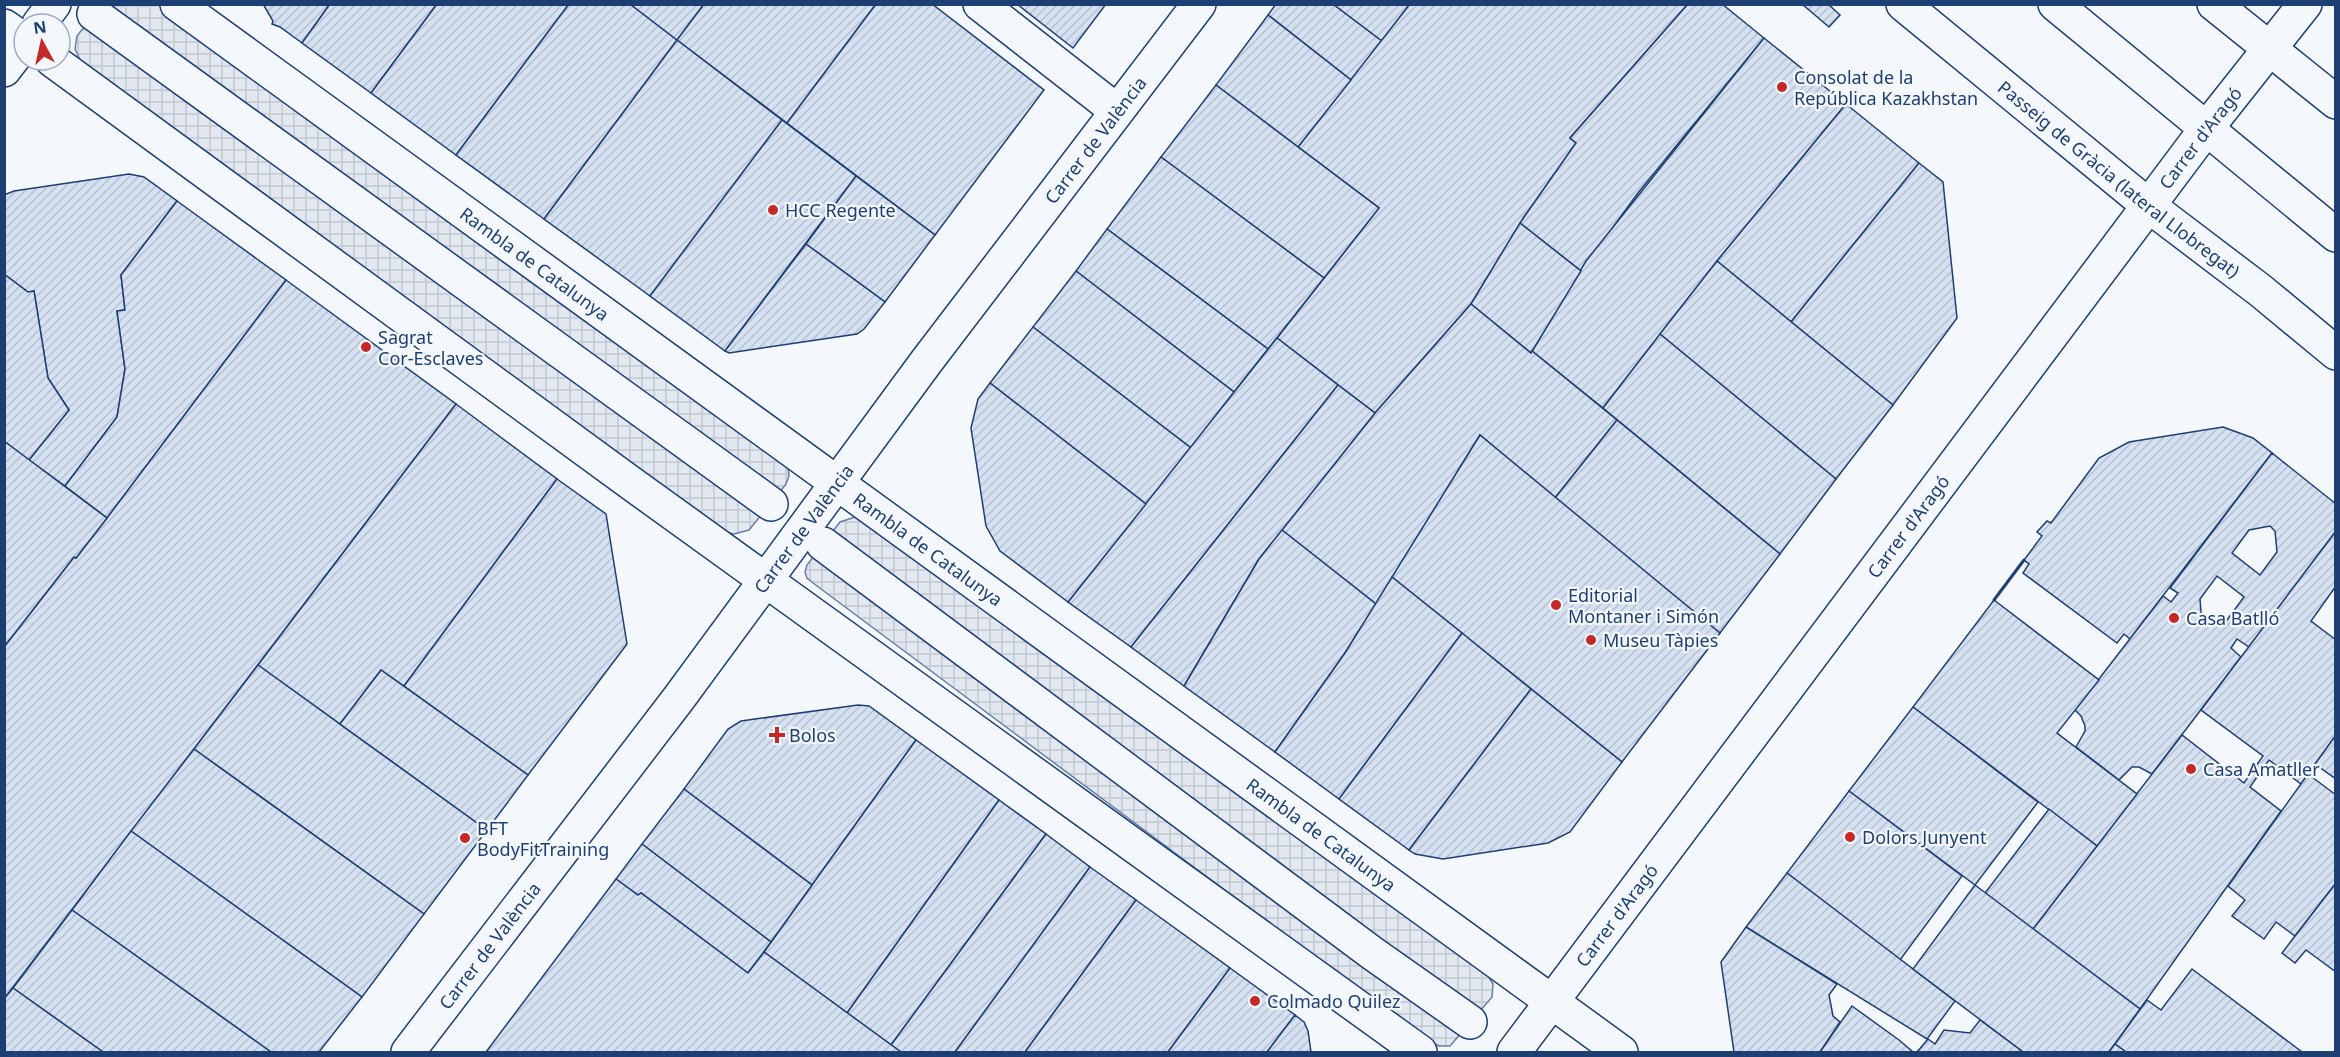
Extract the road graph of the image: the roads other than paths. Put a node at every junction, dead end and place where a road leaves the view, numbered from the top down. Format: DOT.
graph roads {
  1 [pos="177,4"];
  2 [pos="980,4"];
  3 [pos="1199,4"];
  4 [pos="1903,4"];
  5 [pos="2055,4"];
  6 [pos="2214,4"];
  7 [pos="2305,4"];
  8 [pos="94,14"];
  9 [pos="2271,50"];
  10 [pos="68,72"];
  11 [pos="2336,102"];
  12 [pos="1117,111"];
  13 [pos="2206,129"];
  14 [pos="2149,206"];
  15 [pos="2336,235"];
  16 [pos="2336,353"];
  17 [pos="838,484"];
  18 [pos="771,504"];
  19 [pos="823,544"];
  20 [pos="765,580"];
  21 [pos="1551,1003"];
  22 [pos="1470,1022"];
  23 [pos="408,1053"];
  24 [pos="1420,1053"];
  25 [pos="1514,1053"];
  26 [pos="1621,1053"];
  1 -- 17 [label="street, Rambla de Catalunya"];
  2 -- 12 [label="street"];
  3 -- 12 [label="street, Carrer de València"];
  4 -- 14 [label="street, Passeig de Gràcia (lateral Llobregat)"];
  5 -- 13 [label="street"];
  6 -- 9 [label="street"];
  7 -- 9 [label="street, Carrer d'Aragó"];
  8 -- 18 [label="street"];
  9 -- 11 [label="street"];
  9 -- 13 [label="street, Carrer d'Aragó"];
  10 -- 20 [label="street"];
  12 -- 17 [label="street, Carrer de València"];
  13 -- 14 [label="street, Carrer d'Aragó"];
  13 -- 15 [label="street"];
  14 -- 16 [label="street, Passeig de Gràcia (lateral Llobregat)"];
  14 -- 21 [label="street, Carrer d'Aragó"];
  17 -- 20 [label="street, Carrer de València"];
  17 -- 21 [label="street, Rambla de Catalunya"];
  19 -- 22 [label="street"];
  20 -- 23 [label="street, Carrer de València"];
  20 -- 24 [label="street"];
  21 -- 25 [label="street, Carrer d'Aragó"];
  21 -- 26 [label="street, Rambla de Catalunya"];
}
